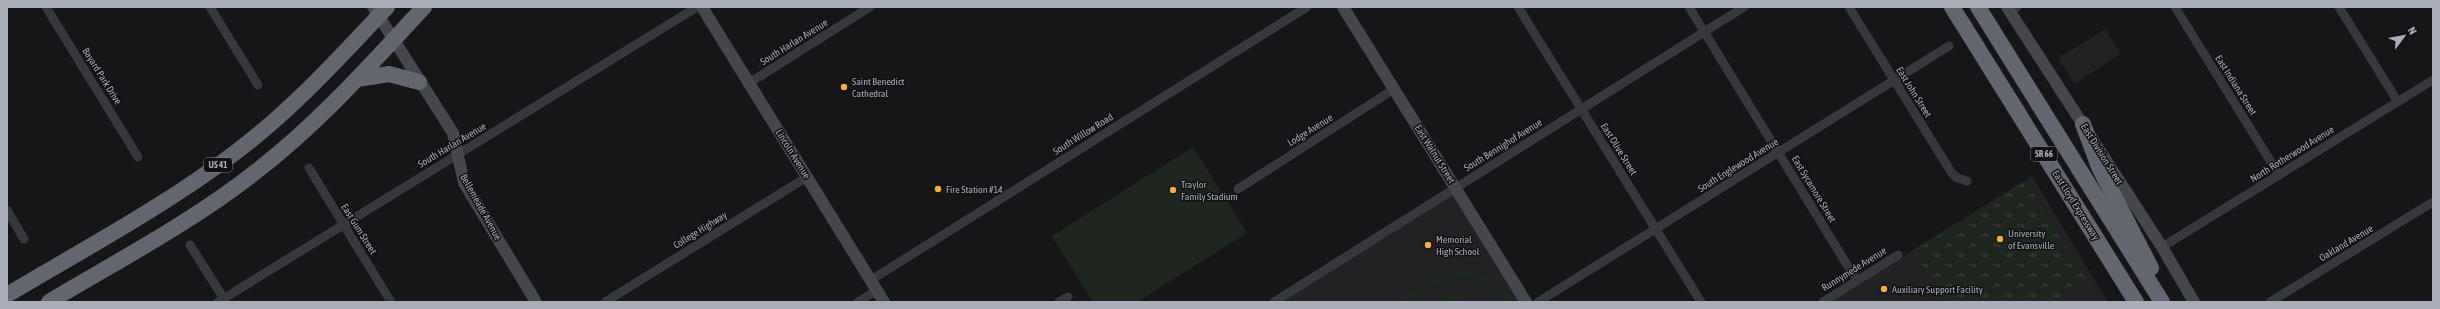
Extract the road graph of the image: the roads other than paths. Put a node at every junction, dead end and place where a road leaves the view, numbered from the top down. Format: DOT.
graph roads {
  1 [pos="46,7"];
  2 [pos="210,7"];
  3 [pos="424,7"];
  4 [pos="697,7"];
  5 [pos="702,7"];
  6 [pos="870,7"];
  7 [pos="1307,7"];
  8 [pos="1343,7"];
  9 [pos="1518,7"];
  10 [pos="1689,7"];
  11 [pos="1744,7"];
  12 [pos="1849,7"];
  13 [pos="1952,7"];
  14 [pos="1978,7"];
  15 [pos="2175,7"];
  16 [pos="2339,7"];
  17 [pos="2011,8"];
  18 [pos="380,10"];
  19 [pos="1704,32"];
  20 [pos="394,40"];
  21 [pos="1949,46"];
  22 [pos="357,80"];
  23 [pos="1894,80"];
  24 [pos="2433,80"];
  25 [pos="419,82"];
  26 [pos="749,83"];
  27 [pos="258,85"];
  28 [pos="1394,89"];
  29 [pos="2398,102"];
  30 [pos="1582,109"];
  31 [pos="2083,124"];
  32 [pos="1778,152"];
  33 [pos="458,155"];
  34 [pos="138,157"];
  35 [pos="309,168"];
  36 [pos="2279,175"];
  37 [pos="807,177"];
  38 [pos="1967,181"];
  39 [pos="1455,188"];
  40 [pos="1238,189"];
  41 [pos="2433,202"];
  42 [pos="7,210"];
  43 [pos="343,225"];
  44 [pos="2089,227"];
  45 [pos="1656,230"];
  46 [pos="24,239"];
  47 [pos="190,245"];
  48 [pos="2162,247"];
  49 [pos="1898,255"];
  50 [pos="31,281"];
  51 [pos="1857,281"];
  52 [pos="874,285"];
  53 [pos="7,295"];
  54 [pos="1068,297"];
  55 [pos="223,301"];
  56 [pos="48,302"];
  57 [pos="391,302"];
  58 [pos="536,302"];
  59 [pos="605,302"];
  60 [pos="858,302"];
  61 [pos="884,302"];
  62 [pos="1059,302"];
  63 [pos="1274,302"];
  64 [pos="1526,302"];
  65 [pos="1538,302"];
  66 [pos="1701,302"];
  67 [pos="1823,302"];
  68 [pos="2126,302"];
  69 [pos="2136,302"];
  70 [pos="2162,302"];
  71 [pos="2166,302"];
  72 [pos="2194,302"];
  73 [pos="2270,302"];
  1 -- 34 [label="street, Bayard Park Drive"];
  2 -- 27 [label="street"];
  3 -- 20 [label="highway, US 41"];
  4 -- 33 [label="street, South Harlan Avenue"];
  5 -- 26 [label="street, Lincoln Avenue"];
  6 -- 26 [label="street, South Harlan Avenue"];
  7 -- 52 [label="street, South Willow Road"];
  8 -- 28 [label="street, East Walnut Street"];
  9 -- 30 [label="street, East Olive Street"];
  10 -- 19 [label="street, East Sycamore Street"];
  11 -- 19 [label="street, South Bennighof Avenue"];
  12 -- 23 [label="street, East John Street"];
  13 -- 44 [label="highway, East Lloyd Expressway / SR 66"];
  14 -- 70 [label="highway, SR 66"];
  15 -- 36 [label="street, East Indiana Street"];
  16 -- 29 [label="street"];
  17 -- 31 [label="street, East Division Street"];
  18 -- 20 [label="street, Bellemeade Avenue"];
  18 -- 50 [label="highway, US 41"];
  19 -- 30 [label="street, South Bennighof Avenue"];
  19 -- 32 [label="street, East Sycamore Street"];
  20 -- 22 [label="highway, US 41"];
  20 -- 25 [label="street, Bellemeade Avenue"];
  21 -- 23 [label="street, South Englewood Avenue"];
  22 -- 25 [label="highway"];
  22 -- 56 [label="highway, US 41"];
  23 -- 32 [label="street, South Englewood Avenue"];
  23 -- 38 [label="street, East John Street"];
  24 -- 29 [label="street, North Rotherwood Avenue"];
  25 -- 33 [label="street, Bellemeade Avenue"];
  26 -- 37 [label="street, Lincoln Avenue"];
  28 -- 39 [label="street, East Walnut Street"];
  28 -- 40 [label="street, Lodge Avenue"];
  29 -- 36 [label="street, North Rotherwood Avenue"];
  30 -- 39 [label="street, South Bennighof Avenue"];
  30 -- 45 [label="street, East Olive Street"];
  31 -- 48 [label="street, East Division Street"];
  31 -- 71 [label="highway"];
  32 -- 45 [label="street, South Englewood Avenue"];
  32 -- 51 [label="street, East Sycamore Street"];
  33 -- 43 [label="street, South Harlan Avenue"];
  33 -- 58 [label="street, Bellemeade Avenue"];
  35 -- 43 [label="street, East Gum Street"];
  36 -- 48 [label="street, North Rotherwood Avenue"];
  37 -- 52 [label="street, Lincoln Avenue"];
  37 -- 59 [label="street, College Highway"];
  39 -- 63 [label="street, South Bennighof Avenue"];
  39 -- 64 [label="street, East Walnut Street"];
  41 -- 73 [label="street, Oakland Avenue"];
  42 -- 46 [label="street"];
  43 -- 55 [label="street, South Harlan Avenue"];
  43 -- 57 [label="street, East Gum Street"];
  44 -- 68 [label="highway"];
  44 -- 69 [label="highway, East Lloyd Expressway / SR 66"];
  45 -- 65 [label="street, South Englewood Avenue"];
  45 -- 66 [label="street, East Olive Street"];
  47 -- 55 [label="street"];
  48 -- 72 [label="street, East Division Street"];
  49 -- 51 [label="street, Runnymede Avenue"];
  50 -- 53 [label="highway, US 41"];
  50 -- 56 [label="highway"];
  51 -- 67 [label="street, Runnymede Avenue"];
  52 -- 60 [label="street, South Willow Road"];
  52 -- 61 [label="street, Lincoln Avenue"];
  54 -- 62 [label="street"];
}
